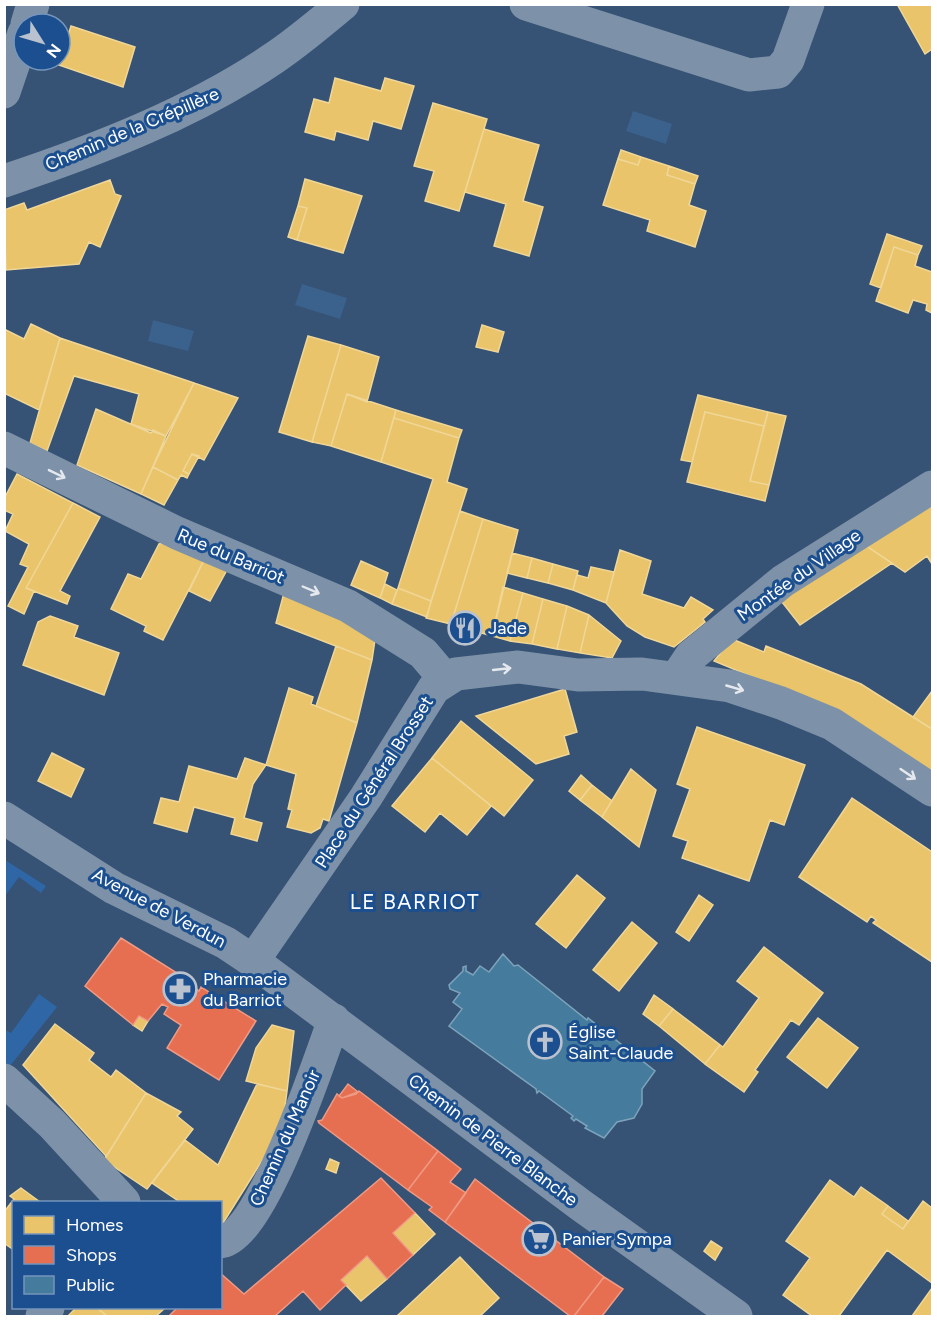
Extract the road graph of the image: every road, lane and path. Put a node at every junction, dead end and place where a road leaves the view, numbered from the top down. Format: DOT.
graph roads {
  1 [pos="343,4"];
  2 [pos="526,4"];
  3 [pos="808,4"];
  4 [pos="12,68"];
  5 [pos="4,92"];
  6 [pos="4,181"];
  7 [pos="4,448"];
  8 [pos="933,487"];
  9 [pos="677,677"];
  10 [pos="445,679"];
  11 [pos="933,790"];
  12 [pos="4,818"];
  13 [pos="253,960"];
  14 [pos="334,1020"];
  15 [pos="4,1080"];
  16 [pos="123,1201"];
  17 [pos="222,1242"];
  18 [pos="736,1317"];
  1 -- 6 [label="street, Chemin de la Crépillère"];
  2 -- 3 [label="street"];
  4 -- 5 [label="street"];
  7 -- 10 [label="street, Rue du Barriot, one-way"];
  8 -- 9 [label="street, Montée du Village"];
  10 -- 9 [label="street, Place du Général Brosset, one-way"];
  9 -- 11 [label="street, Place du Général Brosset, one-way"];
  10 -- 13 [label="street, Place du Général Brosset"];
  12 -- 13 [label="street, Avenue de Verdun"];
  13 -- 14 [label="street, Chemin de Pierre Blanche"];
  14 -- 17 [label="street, Chemin du Manoir"];
  14 -- 18 [label="street, Chemin de Pierre Blanche"];
  15 -- 16 [label="street"];
}
